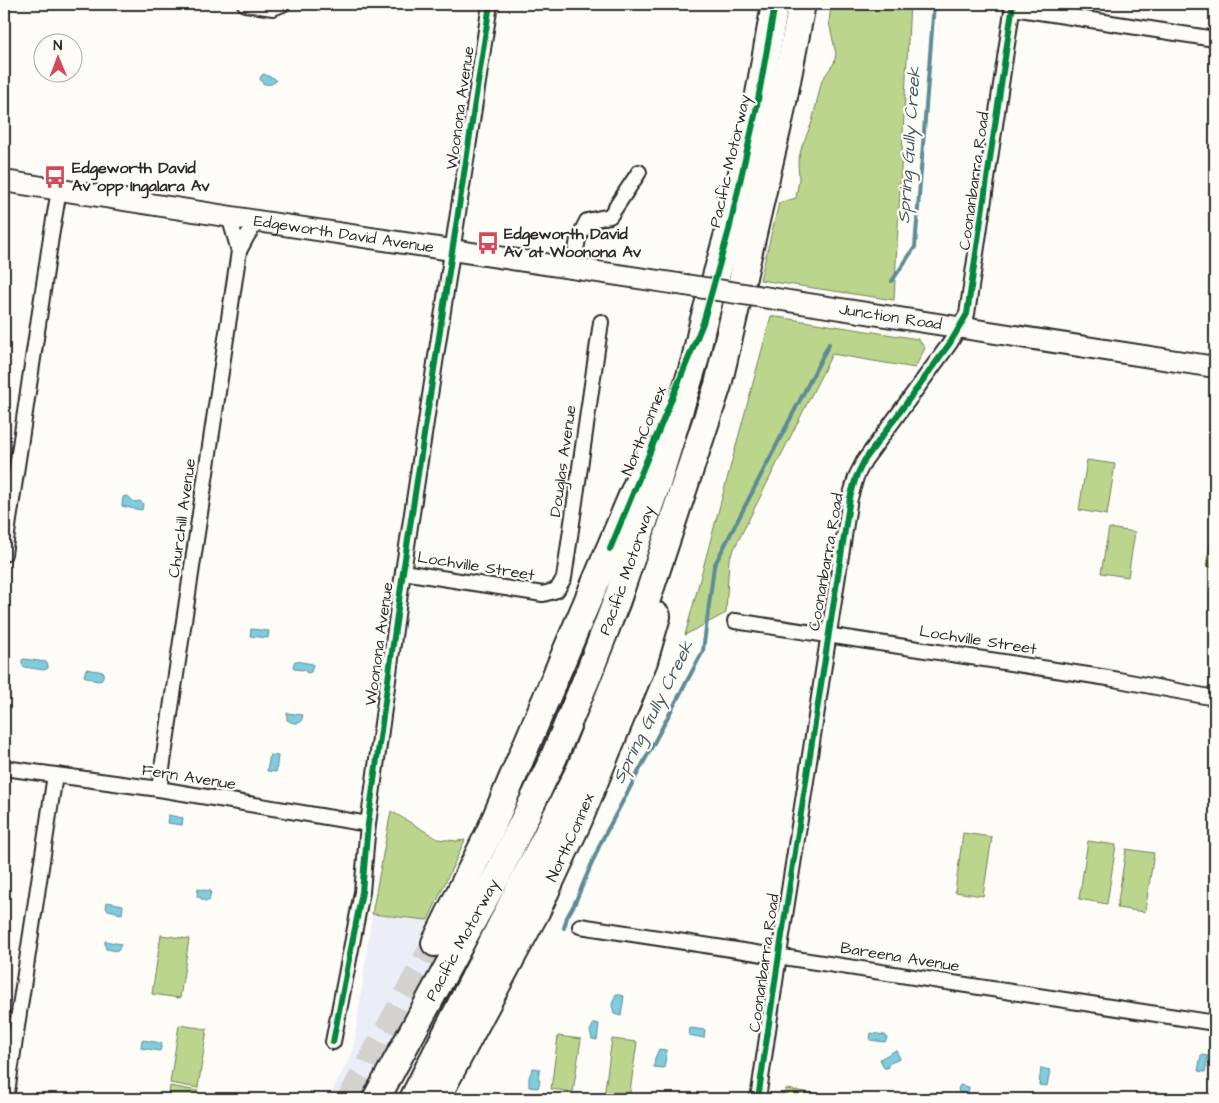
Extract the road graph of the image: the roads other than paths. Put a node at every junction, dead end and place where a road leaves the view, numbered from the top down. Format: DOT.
graph roads {
  1 [pos="245,4"];
  2 [pos="283,4"];
  3 [pos="490,4"];
  4 [pos="775,4"];
  5 [pos="802,4"];
  6 [pos="1013,6"];
  7 [pos="1215,39"];
  8 [pos="639,172"];
  9 [pos="4,181"];
  10 [pos="59,190"];
  11 [pos="228,216"];
  12 [pos="257,221"];
  13 [pos="451,250"];
  14 [pos="239,251"];
  15 [pos="573,268"];
  16 [pos="685,285"];
  17 [pos="601,322"];
  18 [pos="703,323"];
  19 [pos="960,327"];
  20 [pos="1215,367"];
  21 [pos="688,474"];
  22 [pos="4,554"];
  23 [pos="403,572"];
  24 [pos="543,594"];
  25 [pos="735,621"];
  26 [pos="828,635"];
  27 [pos="1215,698"];
  28 [pos="4,768"];
  29 [pos="55,775"];
  30 [pos="159,789"];
  31 [pos="368,824"];
  32 [pos="580,926"];
  33 [pos="435,943"];
  34 [pos="779,956"];
  35 [pos="1215,1023"];
  36 [pos="333,1042"];
  37 [pos="6,1099"];
  38 [pos="376,1099"];
  39 [pos="413,1099"];
  40 [pos="436,1099"];
  41 [pos="758,1099"];
  1 -- 2 [label="street"];
  3 -- 13 [label="street, Woonona Avenue"];
  4 -- 18 [label="highway, Pacific Motorway"];
  5 -- 21 [label="highway, Pacific Motorway"];
  6 -- 7 [label="street"];
  6 -- 19 [label="street, Coonanbarra Road"];
  8 -- 15 [label="street"];
  9 -- 10 [label="main road, Edgeworth David Avenue"];
  10 -- 11 [label="main road, Edgeworth David Avenue"];
  10 -- 22 [label="street"];
  11 -- 12 [label="main road, Edgeworth David Avenue"];
  11 -- 14 [label="street, Churchill Avenue"];
  12 -- 13 [label="main road, Edgeworth David Avenue"];
  12 -- 14 [label="street, Churchill Avenue"];
  13 -- 15 [label="main road, Edgeworth David Avenue"];
  13 -- 23 [label="street, Woonona Avenue"];
  14 -- 30 [label="street, Churchill Avenue"];
  15 -- 16 [label="main road, Edgeworth David Avenue"];
  16 -- 19 [label="main road, Junction Road, bridge"];
  17 -- 24 [label="street, Douglas Avenue"];
  18 -- 33 [label="highway, NorthConnex"];
  18 -- 38 [label="highway, Pacific Motorway"];
  19 -- 20 [label="main road, Junction Road"];
  19 -- 26 [label="street, Coonanbarra Road"];
  21 -- 39 [label="highway, Pacific Motorway"];
  21 -- 40 [label="highway, NorthConnex"];
  23 -- 24 [label="street, Lochville Street"];
  23 -- 31 [label="street, Woonona Avenue"];
  25 -- 26 [label="street, Lochville Street"];
  26 -- 27 [label="street, Lochville Street"];
  26 -- 34 [label="street, Coonanbarra Road"];
  28 -- 29 [label="street, Fern Avenue"];
  29 -- 30 [label="street, Fern Avenue"];
  29 -- 37 [label="street"];
  30 -- 31 [label="street, Fern Avenue"];
  31 -- 36 [label="street, Woonona Avenue"];
  32 -- 34 [label="street, Bareena Avenue"];
  34 -- 35 [label="street, Bareena Avenue"];
  34 -- 41 [label="street, Coonanbarra Road"];
}
